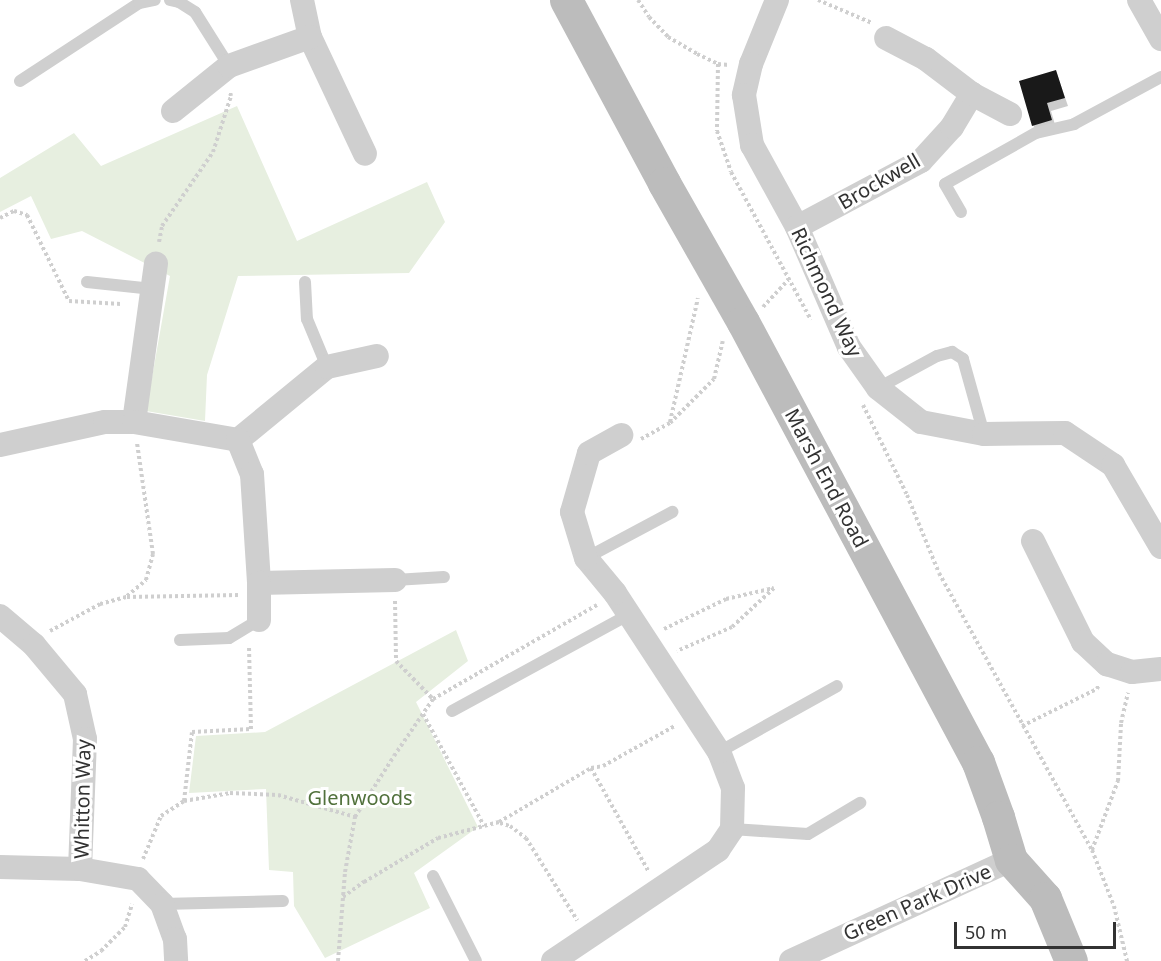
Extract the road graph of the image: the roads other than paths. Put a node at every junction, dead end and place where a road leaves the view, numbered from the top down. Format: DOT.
graph roads {
  1 [pos="155,0"];
  2 [pos="170,0"];
  3 [pos="303,0"];
  4 [pos="566,0"];
  5 [pos="777,0"];
  6 [pos="1139,0"];
  7 [pos="310,37"];
  8 [pos="886,38"];
  9 [pos="1161,39"];
  10 [pos="226,69"];
  11 [pos="1161,77"];
  12 [pos="20,81"];
  13 [pos="972,94"];
  14 [pos="173,111"];
  15 [pos="1010,114"];
  16 [pos="365,154"];
  17 [pos="961,212"];
  18 [pos="797,227"];
  19 [pos="156,264"];
  20 [pos="87,282"];
  21 [pos="305,282"];
  22 [pos="152,298"];
  23 [pos="377,356"];
  24 [pos="327,367"];
  25 [pos="869,392"];
  26 [pos="134,422"];
  27 [pos="984,434"];
  28 [pos="621,435"];
  29 [pos="238,440"];
  30 [pos="0,445"];
  31 [pos="672,512"];
  32 [pos="1033,541"];
  33 [pos="1161,547"];
  34 [pos="586,558"];
  35 [pos="444,577"];
  36 [pos="395,580"];
  37 [pos="259,589"];
  38 [pos="628,615"];
  39 [pos="0,616"];
  40 [pos="254,623"];
  41 [pos="180,640"];
  42 [pos="1161,669"];
  43 [pos="837,686"];
  44 [pos="452,711"];
  45 [pos="719,752"];
  46 [pos="860,803"];
  47 [pos="732,829"];
  48 [pos="1011,860"];
  49 [pos="0,867"];
  50 [pos="80,869"];
  51 [pos="433,876"];
  52 [pos="283,901"];
  53 [pos="162,904"];
  54 [pos="176,961"];
  55 [pos="476,961"];
  56 [pos="553,961"];
  57 [pos="791,961"];
  58 [pos="1071,961"];
  1 -- 12 [label="lane"];
  2 -- 10 [label="lane"];
  3 -- 7 [label="street"];
  4 -- 48 [label="street, Marsh End Road"];
  5 -- 18 [label="street, Richmond Way"];
  6 -- 9 [label="street"];
  7 -- 10 [label="street"];
  7 -- 16 [label="street"];
  8 -- 13 [label="street"];
  10 -- 14 [label="street"];
  11 -- 17 [label="lane"];
  13 -- 15 [label="street"];
  13 -- 18 [label="street, Brockwell"];
  18 -- 25 [label="street, Richmond Way"];
  19 -- 22 [label="street"];
  20 -- 22 [label="lane"];
  21 -- 24 [label="lane"];
  22 -- 26 [label="street"];
  23 -- 24 [label="street"];
  24 -- 29 [label="street"];
  25 -- 27 [label="street, Richmond Way"];
  25 -- 27 [label="lane"];
  26 -- 29 [label="street"];
  26 -- 30 [label="street"];
  27 -- 33 [label="street, Richmond Way"];
  28 -- 34 [label="street"];
  29 -- 37 [label="street"];
  31 -- 34 [label="lane"];
  32 -- 42 [label="street"];
  34 -- 38 [label="street"];
  35 -- 36 [label="lane"];
  36 -- 37 [label="street"];
  37 -- 40 [label="street"];
  38 -- 44 [label="lane"];
  38 -- 45 [label="street"];
  39 -- 50 [label="street, Whitton Way"];
  40 -- 41 [label="lane"];
  43 -- 45 [label="lane"];
  45 -- 47 [label="street"];
  46 -- 47 [label="lane"];
  47 -- 56 [label="street"];
  48 -- 57 [label="street, Green Park Drive"];
  48 -- 58 [label="street, Marsh End Road"];
  49 -- 50 [label="street"];
  50 -- 53 [label="street"];
  51 -- 55 [label="lane"];
  52 -- 53 [label="lane"];
  53 -- 54 [label="street"];
}
